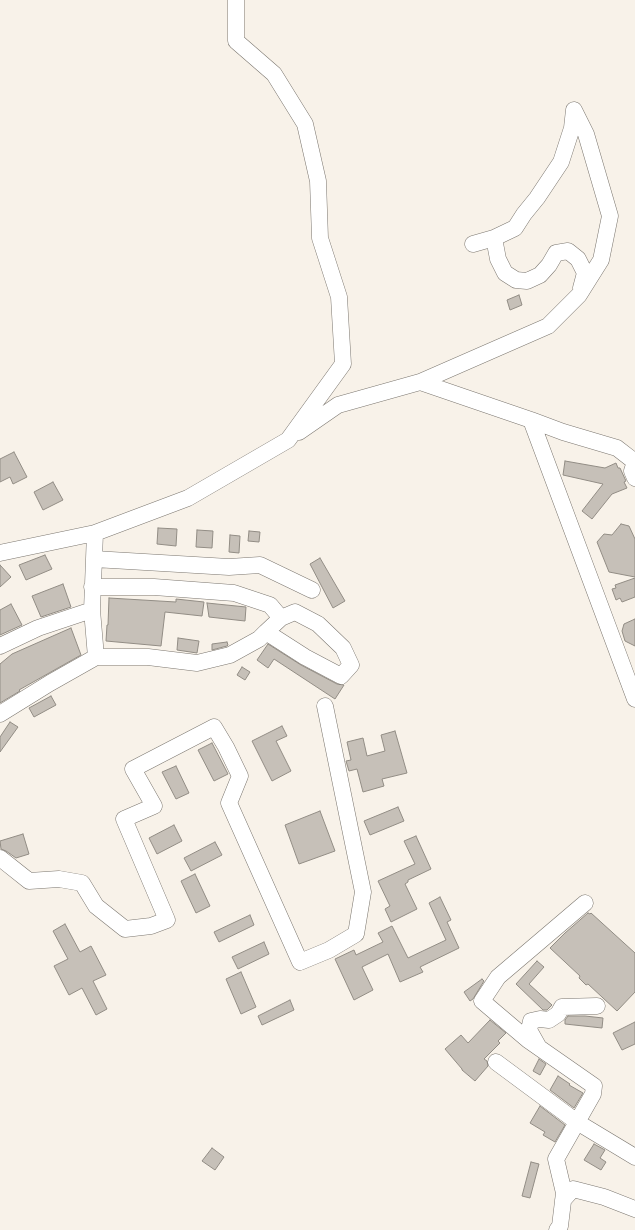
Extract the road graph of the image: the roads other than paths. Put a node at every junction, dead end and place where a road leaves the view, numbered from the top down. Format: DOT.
graph roads {
  1 [pos="236,0"];
  2 [pos="494,238"];
  3 [pos="473,244"];
  4 [pos="579,295"];
  5 [pos="420,382"];
  6 [pos="531,420"];
  7 [pos="288,440"];
  8 [pos="635,478"];
  9 [pos="95,533"];
  10 [pos="0,554"];
  11 [pos="94,559"];
  12 [pos="92,588"];
  13 [pos="312,590"];
  14 [pos="92,610"];
  15 [pos="281,618"];
  16 [pos="266,632"];
  17 [pos="0,646"];
  18 [pos="96,657"];
  19 [pos="635,699"];
  20 [pos="325,706"];
  21 [pos="0,714"];
  22 [pos="0,858"];
  23 [pos="585,903"];
  24 [pos="597,1006"];
  25 [pos="539,1049"];
  26 [pos="496,1062"];
  27 [pos="577,1122"];
  28 [pos="635,1157"];
  29 [pos="563,1200"];
  30 [pos="635,1209"];
  31 [pos="557,1230"];
  1 -- 7 [label="street"];
  2 -- 3 [label="street"];
  2 -- 4 [label="street"];
  2 -- 4 [label="street"];
  4 -- 5 [label="street"];
  5 -- 6 [label="street"];
  5 -- 7 [label="street"];
  6 -- 8 [label="street"];
  6 -- 19 [label="street"];
  7 -- 9 [label="street"];
  9 -- 10 [label="street"];
  9 -- 11 [label="street"];
  11 -- 12 [label="street"];
  11 -- 13 [label="street"];
  12 -- 14 [label="street"];
  12 -- 15 [label="street"];
  14 -- 17 [label="street"];
  14 -- 18 [label="street"];
  15 -- 16 [label="street"];
  15 -- 16 [label="street"];
  16 -- 18 [label="street"];
  18 -- 21 [label="street"];
  20 -- 22 [label="street"];
  23 -- 25 [label="street"];
  24 -- 25 [label="street"];
  25 -- 27 [label="street"];
  26 -- 27 [label="street"];
  27 -- 28 [label="street"];
  27 -- 29 [label="street"];
  29 -- 30 [label="street"];
  29 -- 31 [label="street"];
}
